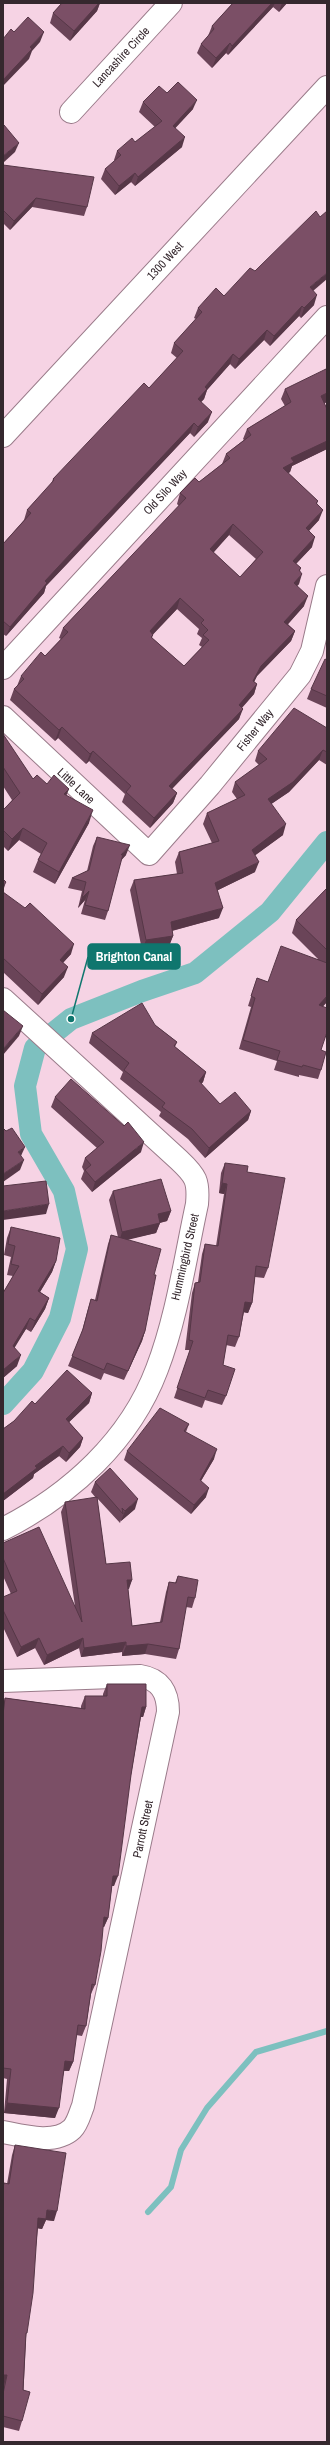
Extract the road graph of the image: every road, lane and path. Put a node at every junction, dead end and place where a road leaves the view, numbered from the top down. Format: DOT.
graph roads {
  1 [pos="171,3"];
  2 [pos="327,87"];
  3 [pos="71,112"];
  4 [pos="327,317"];
  5 [pos="3,436"];
  6 [pos="327,586"];
  7 [pos="3,668"];
  8 [pos="3,718"];
  9 [pos="149,854"];
  10 [pos="3,999"];
  11 [pos="3,1529"];
  12 [pos="3,1681"];
  13 [pos="3,2132"];
  1 -- 3 [label="street, Lancashire Circle"];
  2 -- 5 [label="street, 1300 West"];
  4 -- 7 [label="street, Old Silo Way"];
  6 -- 9 [label="street, Fisher Way"];
  8 -- 9 [label="street, Little Lane"];
  10 -- 11 [label="street, Hummingbird Street"];
  12 -- 13 [label="street, Parrott Street"];
}
